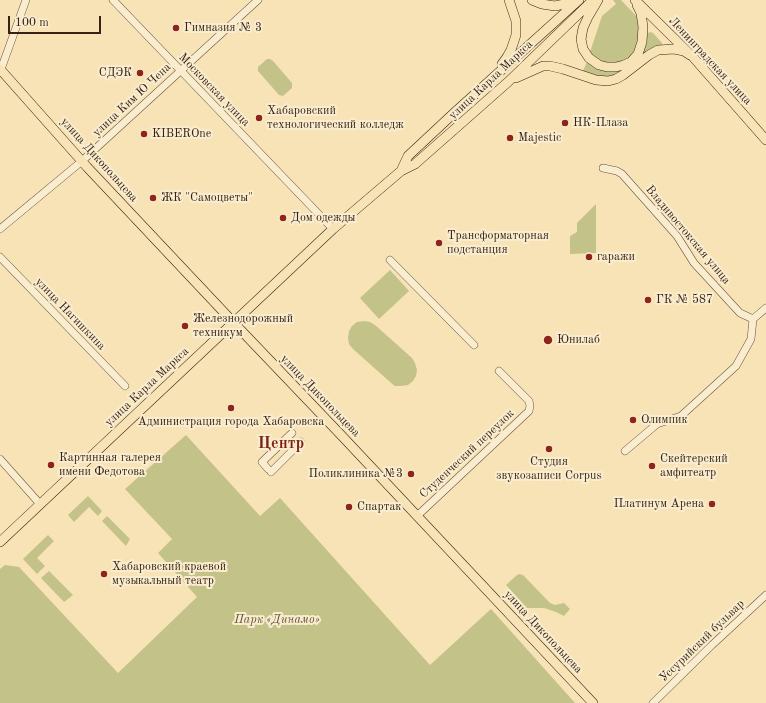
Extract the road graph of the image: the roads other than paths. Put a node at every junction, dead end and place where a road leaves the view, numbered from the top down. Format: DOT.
graph roads {
  1 [pos="26,0"];
  2 [pos="113,0"];
  3 [pos="258,0"];
  4 [pos="509,0"];
  5 [pos="532,0"];
  6 [pos="575,0"];
  7 [pos="579,0"];
  8 [pos="593,0"];
  9 [pos="598,0"];
  10 [pos="635,0"];
  11 [pos="690,55"];
  12 [pos="638,59"];
  13 [pos="0,70"];
  14 [pos="180,70"];
  15 [pos="508,82"];
  16 [pos="474,95"];
  17 [pos="766,140"];
  18 [pos="82,161"];
  19 [pos="604,168"];
  20 [pos="401,171"];
  21 [pos="0,229"];
  22 [pos="333,229"];
  23 [pos="0,257"];
  24 [pos="390,260"];
  25 [pos="766,308"];
  26 [pos="753,319"];
  27 [pos="234,323"];
  28 [pos="474,345"];
  29 [pos="499,371"];
  30 [pos="125,386"];
  31 [pos="292,433"];
  32 [pos="301,442"];
  33 [pos="279,446"];
  34 [pos="625,452"];
  35 [pos="288,455"];
  36 [pos="0,459"];
  37 [pos="40,504"];
  38 [pos="417,516"];
  39 [pos="0,542"];
  40 [pos="766,595"];
  41 [pos="583,692"];
  42 [pos="588,703"];
  43 [pos="593,703"];
  44 [pos="653,703"];
  1 -- 13 [label="street"];
  2 -- 14 [label="street, Московская улица"];
  3 -- 14 [label="street, улица Ким Ю Чена"];
  4 -- 16 [label="main road"];
  5 -- 6 [label="main road"];
  7 -- 16 [label="main road, улица Карла Маркса"];
  8 -- 15 [label="main road, улица Карла Маркса"];
  9 -- 12 [label="main road"];
  10 -- 11 [label="main road, Ленинградская улица"];
  10 -- 12 [label="main road"];
  11 -- 12 [label="main road"];
  11 -- 17 [label="main road, Ленинградская улица"];
  12 -- 15 [label="main road"];
  13 -- 18 [label="main road, улица Дикопольцева"];
  14 -- 18 [label="street, улица Ким Ю Чена"];
  14 -- 22 [label="street, Московская улица"];
  15 -- 20 [label="main road, улица Карла Маркса"];
  16 -- 20 [label="main road, улица Карла Маркса"];
  18 -- 21 [label="street, улица Ким Ю Чена"];
  18 -- 27 [label="main road, улица Дикопольцева"];
  19 -- 26 [label="street, Владивостокская улица"];
  20 -- 22 [label="main road, улица Карла Маркса"];
  22 -- 27 [label="main road, улица Карла Маркса"];
  23 -- 30 [label="street, улица Нагишкина"];
  24 -- 28 [label="street"];
  25 -- 26 [label="street"];
  26 -- 34 [label="street"];
  27 -- 37 [label="main road, улица Карла Маркса"];
  27 -- 38 [label="main road, улица Дикопольцева"];
  29 -- 38 [label="street, Студенческий переулок"];
  31 -- 33 [label="street"];
  32 -- 35 [label="street"];
  33 -- 35 [label="street"];
  33 -- 35 [label="street"];
  36 -- 37 [label="street"];
  37 -- 39 [label="main road, улица Карла Маркса"];
  38 -- 41 [label="main road, улица Дикопольцева"];
  40 -- 44 [label="street, Уссурийский бульвар"];
  41 -- 42 [label="street"];
  41 -- 43 [label="main road, улица Дикопольцева"];
}
